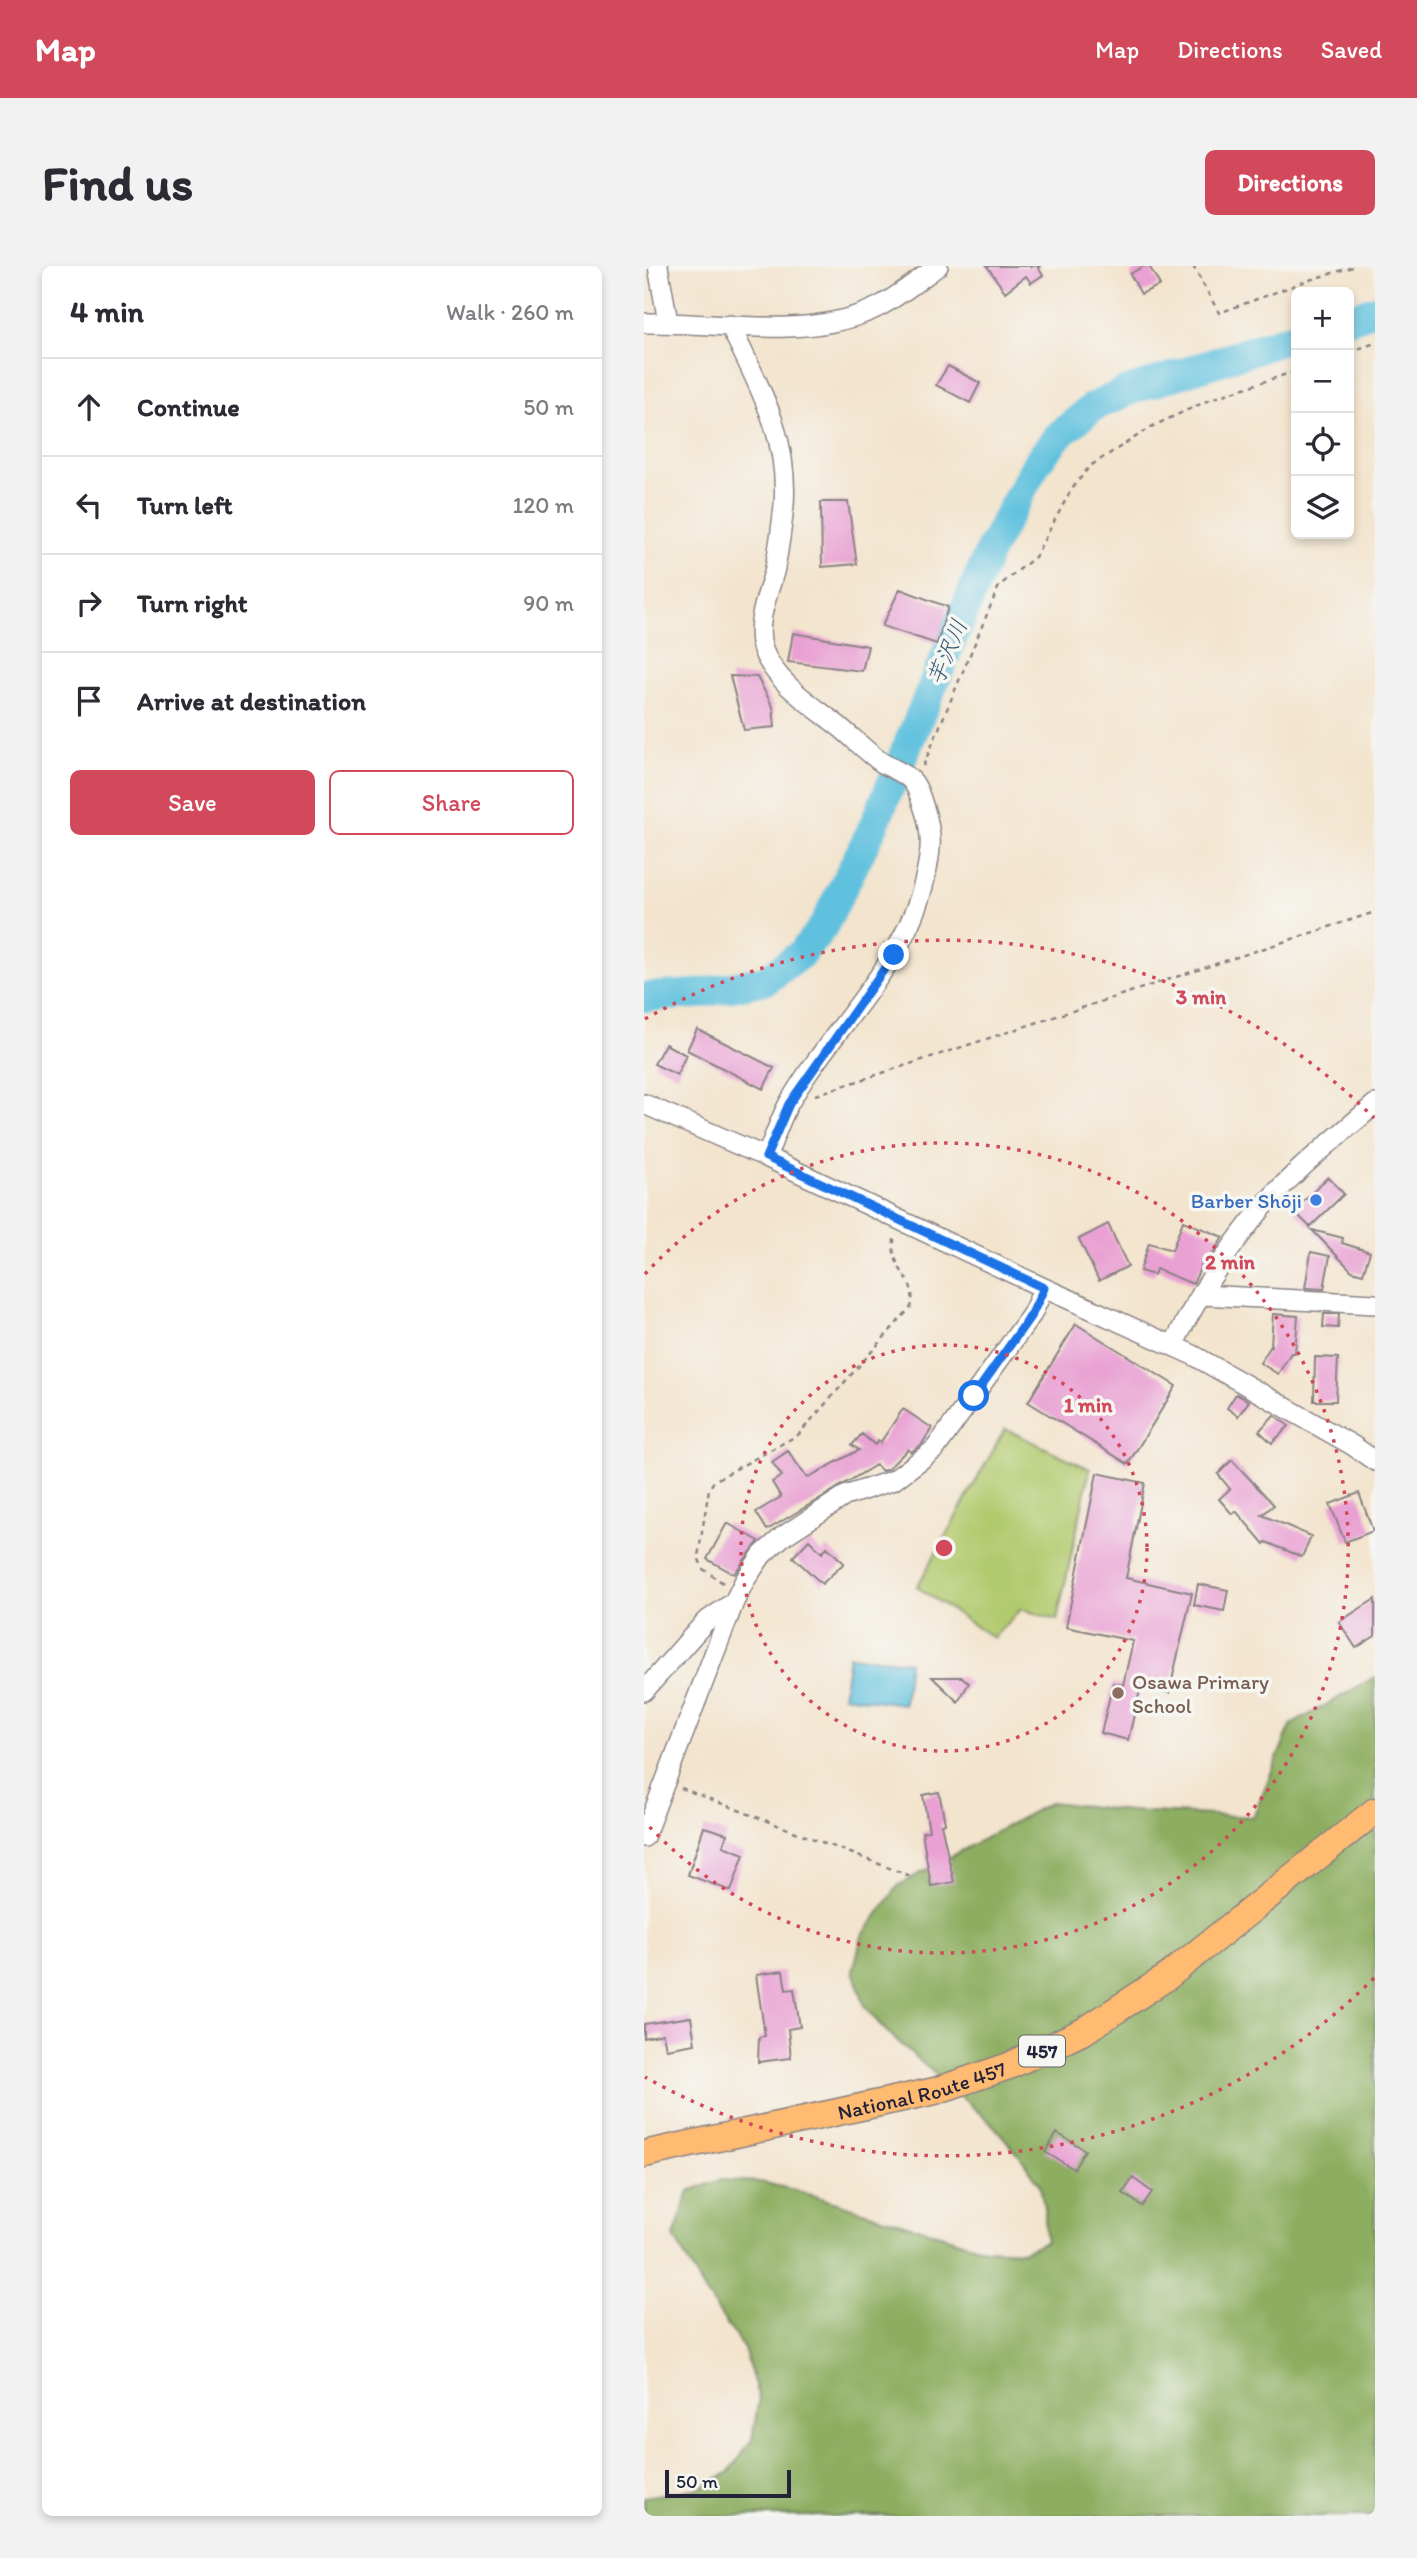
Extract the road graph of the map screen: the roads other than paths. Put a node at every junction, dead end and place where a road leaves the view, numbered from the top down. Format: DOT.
graph roads {
  1 [pos="658,266"];
  2 [pos="938,266"];
  3 [pos="668,322"];
  4 [pos="644,323"];
  5 [pos="730,325"];
  6 [pos="644,1104"];
  7 [pos="1372,1111"];
  8 [pos="766,1157"];
  9 [pos="1044,1288"];
  10 [pos="1202,1295"];
  11 [pos="1375,1304"];
  12 [pos="1172,1345"];
  13 [pos="1375,1461"];
  14 [pos="734,1602"];
  15 [pos="644,1691"];
  16 [pos="1375,1811"];
  17 [pos="644,1836"];
  18 [pos="644,2154"];
  1 -- 3 [label="street"];
  2 -- 5 [label="street"];
  3 -- 4 [label="street"];
  3 -- 5 [label="street"];
  5 -- 8 [label="street"];
  6 -- 8 [label="street"];
  7 -- 10 [label="street"];
  8 -- 9 [label="street"];
  9 -- 12 [label="street"];
  9 -- 14 [label="street"];
  10 -- 11 [label="street"];
  10 -- 12 [label="street"];
  12 -- 13 [label="street"];
  14 -- 15 [label="street"];
  14 -- 17 [label="street"];
  16 -- 18 [label="highway, National Route 457 / 457"];
}
